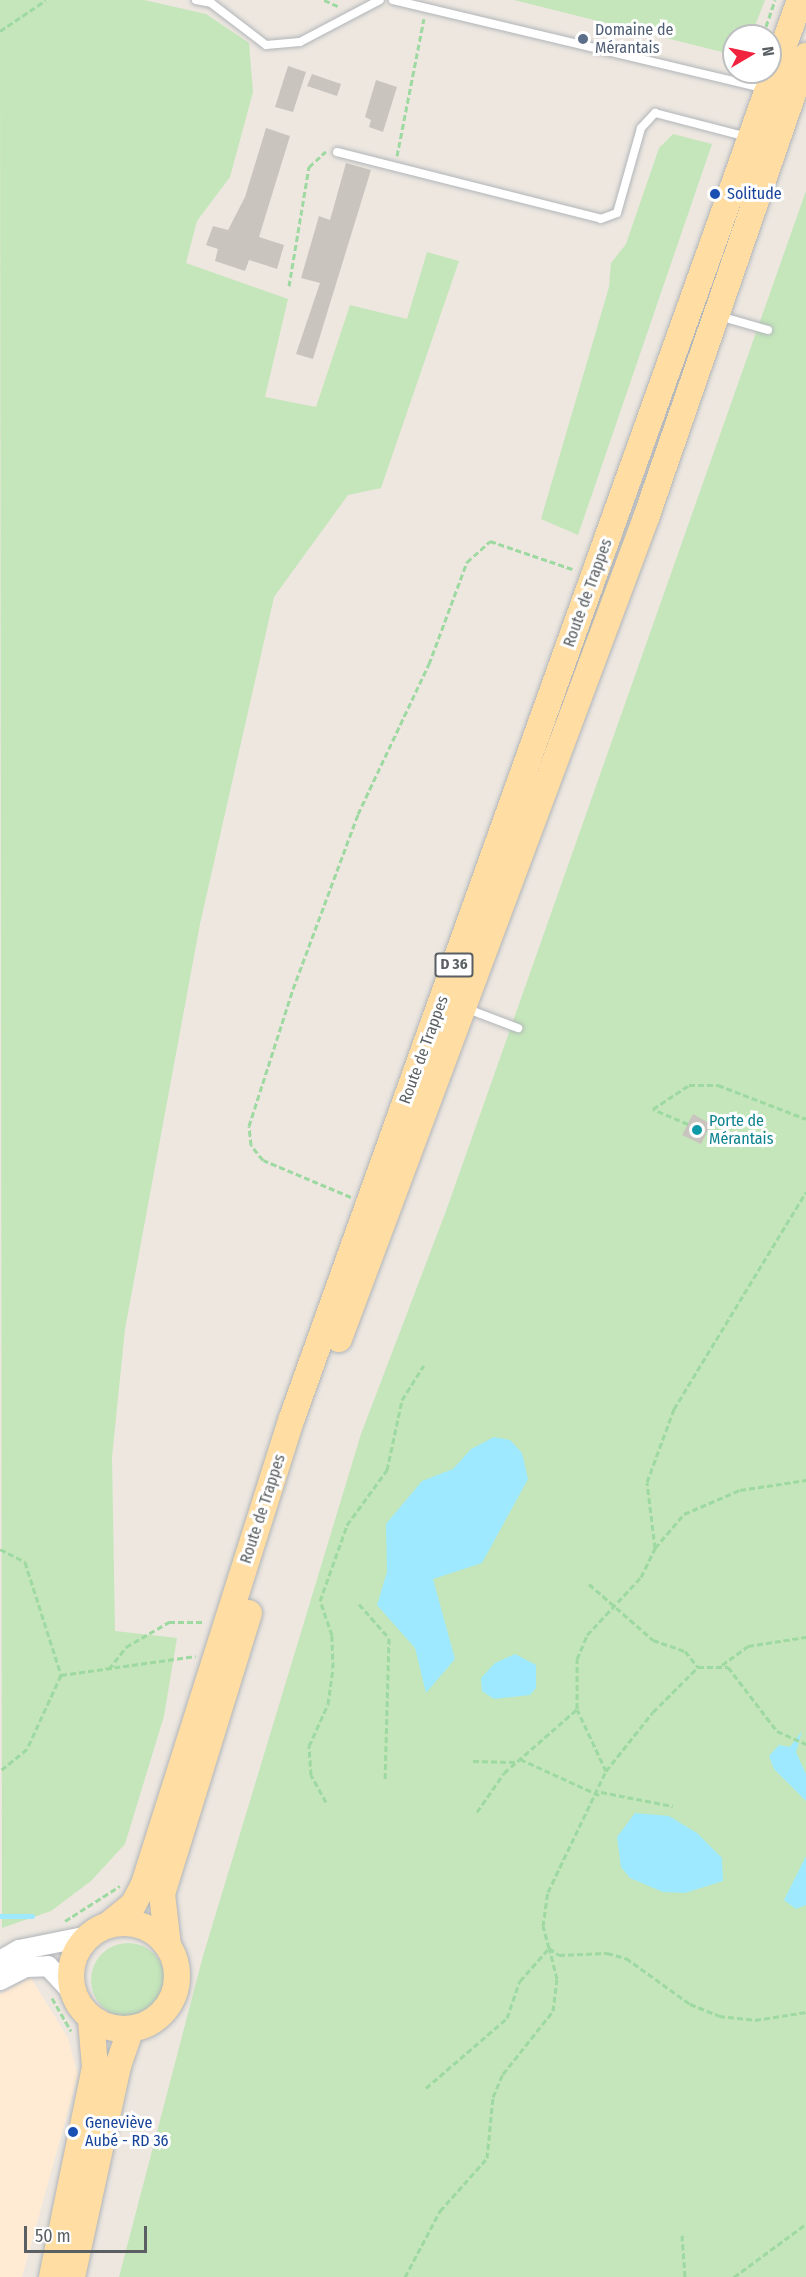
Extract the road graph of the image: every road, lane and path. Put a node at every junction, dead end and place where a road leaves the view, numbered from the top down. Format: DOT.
graph roads {
  1 [pos="46,0"];
  2 [pos="196,0"];
  3 [pos="380,0"];
  4 [pos="393,0"];
  5 [pos="775,0"];
  6 [pos="800,0"];
  7 [pos="427,8"];
  8 [pos="767,24"];
  9 [pos="0,31"];
  10 [pos="806,56"];
  11 [pos="768,89"];
  12 [pos="752,140"];
  13 [pos="337,152"];
  14 [pos="393,166"];
  15 [pos="289,286"];
  16 [pos="716,315"];
  17 [pos="768,330"];
  18 [pos="594,576"];
  19 [pos="463,1007"];
  20 [pos="518,1028"];
  21 [pos="806,1119"];
  22 [pos="688,1124"];
  23 [pos="806,1192"];
  24 [pos="369,1204"];
  25 [pos="424,1365"];
  26 [pos="806,1480"];
  27 [pos="655,1548"];
  28 [pos="0,1549"];
  29 [pos="589,1584"];
  30 [pos="359,1604"];
  31 [pos="613,1609"];
  32 [pos="203,1622"];
  33 [pos="806,1637"];
  34 [pos="722,1665"];
  35 [pos="197,1666"];
  36 [pos="698,1666"];
  37 [pos="109,1670"];
  38 [pos="61,1675"];
  39 [pos="578,1709"];
  40 [pos="806,1744"];
  41 [pos="518,1760"];
  42 [pos="473,1761"];
  43 [pos="0,1771"];
  44 [pos="606,1771"];
  45 [pos="385,1781"];
  46 [pos="600,1793"];
  47 [pos="326,1802"];
  48 [pos="673,1806"];
  49 [pos="477,1812"];
  50 [pos="124,1880"];
  51 [pos="98,1931"];
  52 [pos="52,1944"];
  53 [pos="168,1946"];
  54 [pos="549,1948"];
  55 [pos="0,1961"];
  56 [pos="48,1966"];
  57 [pos="0,1980"];
  58 [pos="74,1994"];
  59 [pos="806,2012"];
  60 [pos="91,2019"];
  61 [pos="131,2029"];
  62 [pos="75,2042"];
  63 [pos="426,2088"];
  64 [pos="806,2224"];
  65 [pos="682,2235"];
  66 [pos="52,2277"];
  67 [pos="72,2277"];
  68 [pos="405,2277"];
  69 [pos="686,2277"];
  70 [pos="734,2277"];
  1 -- 9 [label="path"];
  2 -- 3 [label="lane"];
  4 -- 7 [label="lane"];
  5 -- 8 [label="path"];
  6 -- 11 [label="main road, Route de Trappes / D 36"];
  7 -- 11 [label="lane"];
  7 -- 14 [label="path"];
  10 -- 16 [label="main road, Route de Trappes / D 36"];
  11 -- 12 [label="main road, Route de Trappes / D 36"];
  12 -- 14 [label="lane"];
  12 -- 18 [label="main road, Route de Trappes / D 36"];
  13 -- 14 [label="lane"];
  13 -- 15 [label="path"];
  16 -- 17 [label="lane"];
  16 -- 19 [label="main road, Route de Trappes / D 36"];
  18 -- 24 [label="main road, Route de Trappes / D 36"];
  18 -- 24 [label="path"];
  19 -- 20 [label="lane"];
  19 -- 53 [label="main road, Route de Trappes / D 36"];
  21 -- 22 [label="path"];
  23 -- 27 [label="path"];
  24 -- 51 [label="main road, Route de Trappes / D 36"];
  25 -- 47 [label="path"];
  26 -- 27 [label="path"];
  27 -- 31 [label="path"];
  28 -- 38 [label="path"];
  29 -- 31 [label="path"];
  30 -- 45 [label="path"];
  31 -- 36 [label="path"];
  31 -- 39 [label="path"];
  32 -- 37 [label="path"];
  33 -- 34 [label="path"];
  34 -- 36 [label="path"];
  34 -- 40 [label="path"];
  35 -- 37 [label="path"];
  36 -- 44 [label="path"];
  37 -- 38 [label="path"];
  38 -- 43 [label="path"];
  39 -- 41 [label="path"];
  39 -- 44 [label="path"];
  41 -- 42 [label="path"];
  41 -- 46 [label="path"];
  41 -- 49 [label="path"];
  44 -- 46 [label="path"];
  46 -- 48 [label="path"];
  46 -- 54 [label="path"];
  50 -- 52 [label="path"];
  51 -- 52 [label="street"];
  51 -- 53 [label="main road"];
  51 -- 58 [label="main road"];
  52 -- 55 [label="street"];
  53 -- 61 [label="main road"];
  54 -- 59 [label="path"];
  54 -- 63 [label="path"];
  54 -- 68 [label="path"];
  56 -- 57 [label="street"];
  56 -- 58 [label="street"];
  56 -- 62 [label="path"];
  58 -- 60 [label="main road"];
  60 -- 61 [label="main road"];
  60 -- 66 [label="main road"];
  61 -- 67 [label="main road"];
  64 -- 70 [label="path"];
  65 -- 69 [label="path"];
}
